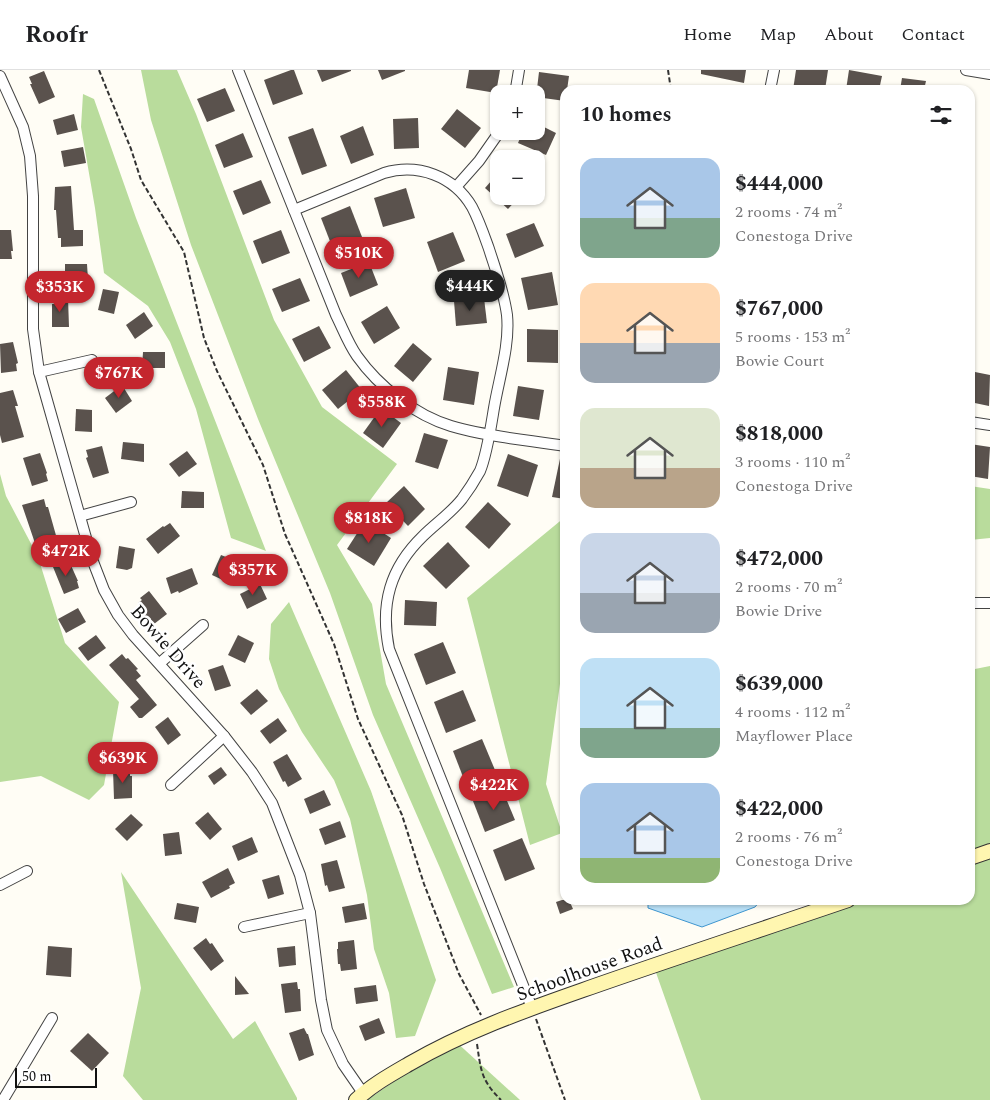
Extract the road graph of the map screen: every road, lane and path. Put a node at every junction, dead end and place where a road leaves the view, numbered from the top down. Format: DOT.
graph roads {
  1 [pos="99,70"];
  2 [pos="238,70"];
  3 [pos="519,70"];
  4 [pos="668,70"];
  5 [pos="774,70"];
  6 [pos="966,70"];
  7 [pos="990,74"];
  8 [pos="0,76"];
  9 [pos="516,85"];
  10 [pos="670,85"];
  11 [pos="771,85"];
  12 [pos="494,140"];
  13 [pos="456,187"];
  14 [pos="294,210"];
  15 [pos="92,360"];
  16 [pos="39,372"];
  17 [pos="975,423"];
  18 [pos="990,425"];
  19 [pos="489,434"];
  20 [pos="560,445"];
  21 [pos="131,502"];
  22 [pos="80,516"];
  23 [pos="975,603"];
  24 [pos="990,603"];
  25 [pos="204,624"];
  26 [pos="160,663"];
  27 [pos="224,736"];
  28 [pos="171,785"];
  29 [pos="990,851"];
  30 [pos="975,856"];
  31 [pos="27,871"];
  32 [pos="0,885"];
  33 [pos="834,905"];
  34 [pos="310,913"];
  35 [pos="244,927"];
  36 [pos="532,1008"];
  37 [pos="52,1018"];
  38 [pos="479,1029"];
  39 [pos="360,1097"];
  40 [pos="3,1100"];
  41 [pos="501,1100"];
  42 [pos="565,1100"];
  1 -- 38 [label="path"];
  2 -- 14 [label="street"];
  3 -- 9 [label="street"];
  4 -- 10 [label="path"];
  5 -- 11 [label="street"];
  6 -- 7 [label="street"];
  8 -- 16 [label="street, Bowie Drive"];
  12 -- 13 [label="street"];
  13 -- 14 [label="street"];
  13 -- 19 [label="street"];
  14 -- 19 [label="street"];
  15 -- 16 [label="street"];
  16 -- 22 [label="street, Bowie Drive"];
  17 -- 18 [label="street"];
  19 -- 20 [label="street"];
  19 -- 36 [label="street"];
  21 -- 22 [label="street"];
  22 -- 26 [label="street, Bowie Drive"];
  23 -- 24 [label="street"];
  25 -- 26 [label="street"];
  26 -- 27 [label="street, Bowie Drive"];
  27 -- 28 [label="street"];
  27 -- 34 [label="street, Bowie Drive"];
  29 -- 30 [label="street"];
  31 -- 32 [label="street"];
  33 -- 36 [label="street, Schoolhouse Road"];
  34 -- 35 [label="street"];
  34 -- 39 [label="street, Bowie Drive"];
  36 -- 38 [label="street, Schoolhouse Road"];
  36 -- 42 [label="path"];
  37 -- 40 [label="street"];
  38 -- 39 [label="street, Schoolhouse Road"];
  38 -- 41 [label="path"];
}
